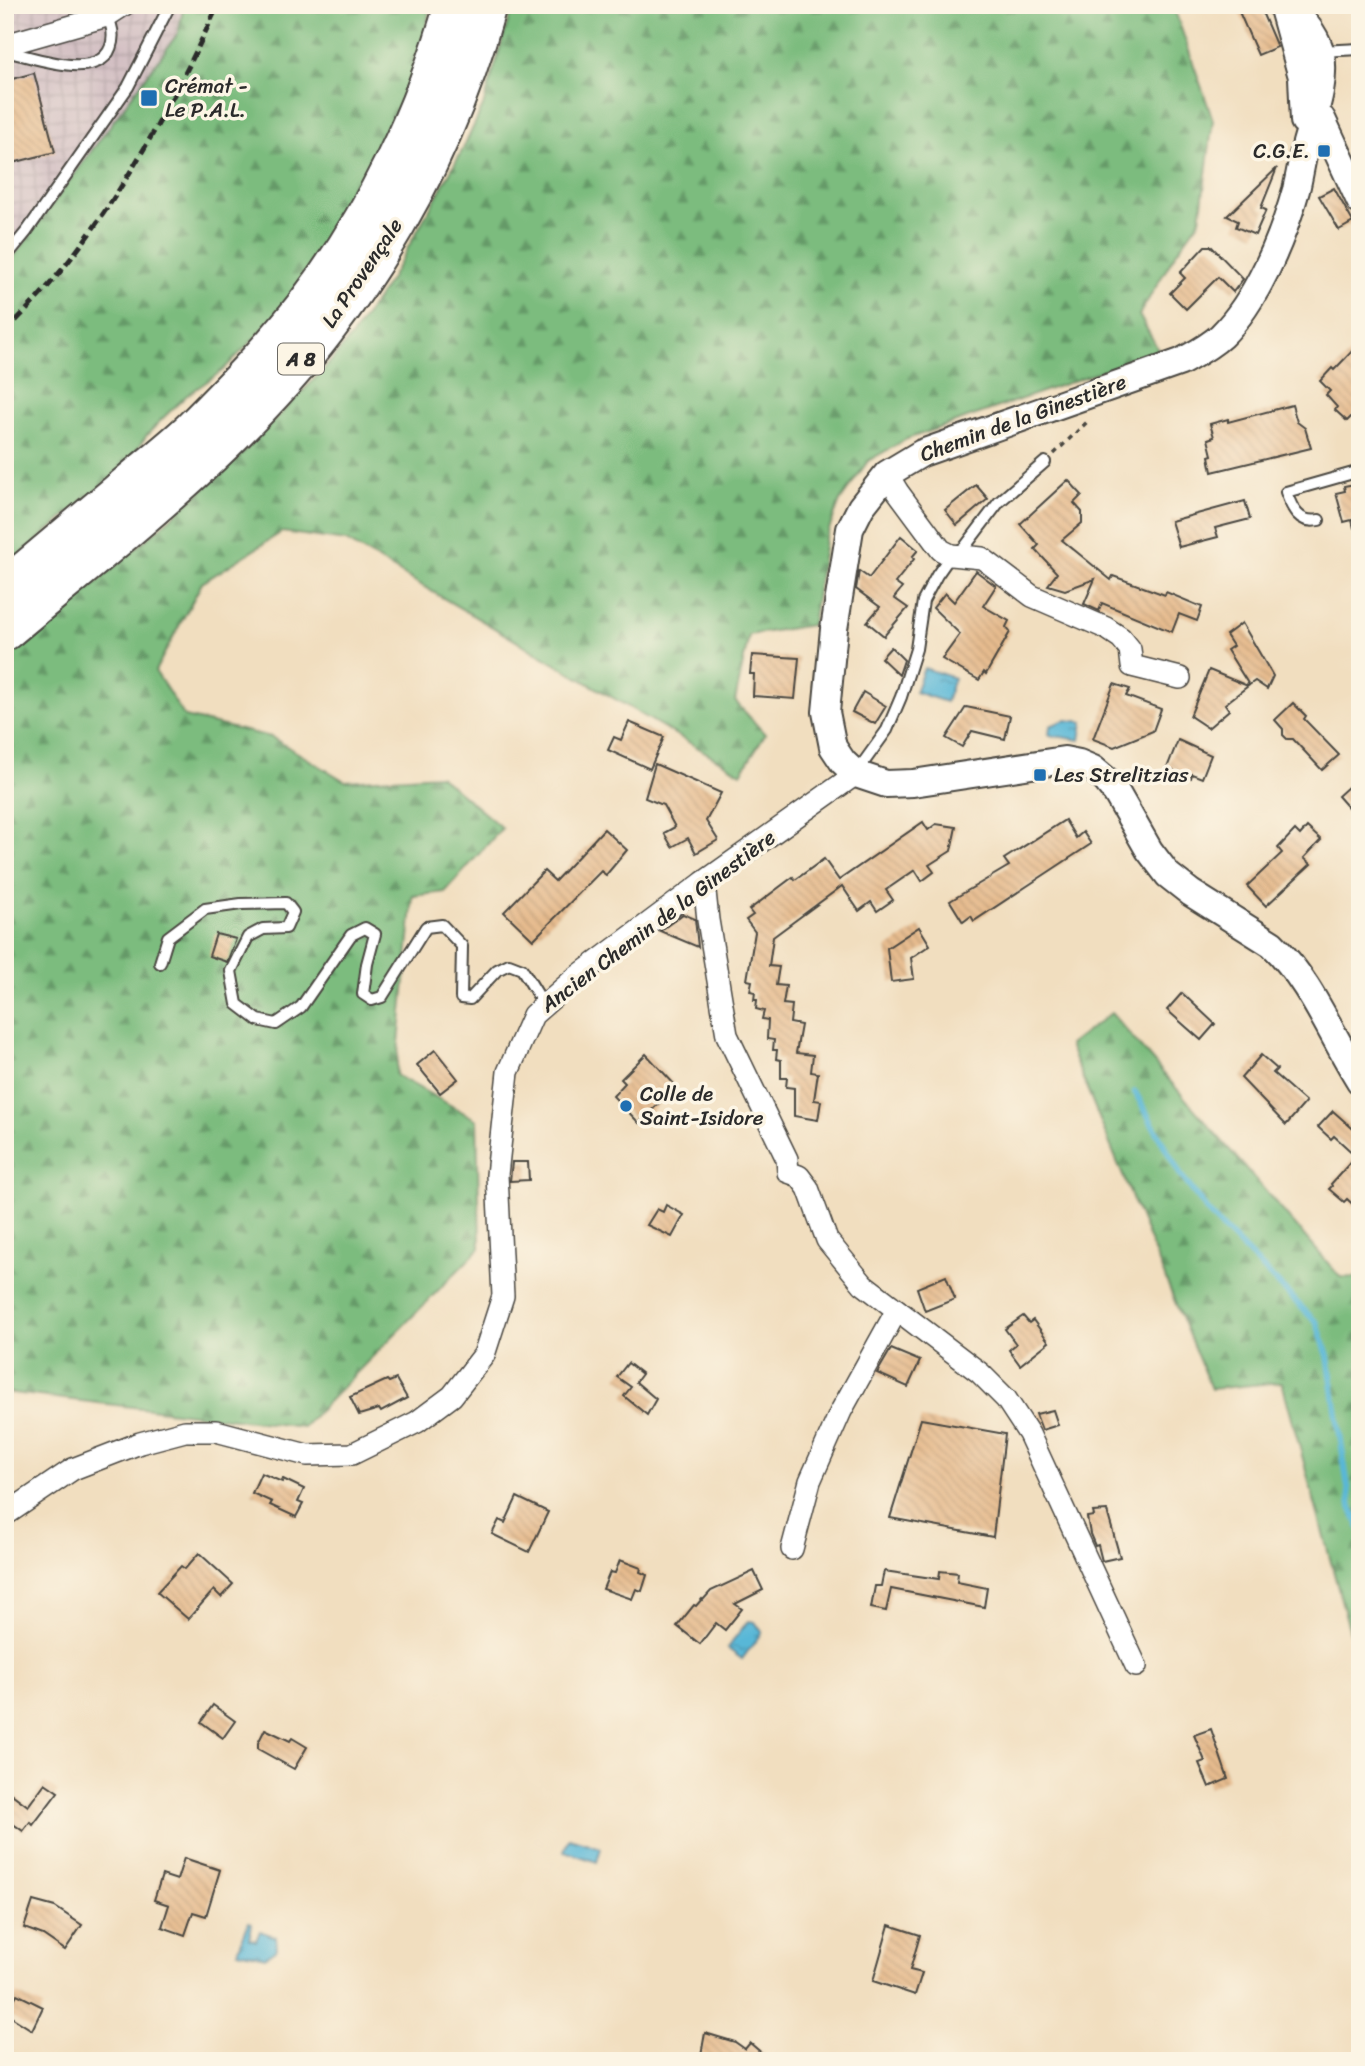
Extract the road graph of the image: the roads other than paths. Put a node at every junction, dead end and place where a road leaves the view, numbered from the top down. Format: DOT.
graph roads {
  1 [pos="13,5"];
  2 [pos="170,5"];
  3 [pos="454,5"];
  4 [pos="487,5"];
  5 [pos="1282,5"];
  6 [pos="1290,5"];
  7 [pos="5,8"];
  8 [pos="109,9"];
  9 [pos="5,48"];
  10 [pos="1360,49"];
  11 [pos="1309,53"];
  12 [pos="1321,85"];
  13 [pos="1309,112"];
  14 [pos="1333,138"];
  15 [pos="1360,201"];
  16 [pos="5,258"];
  17 [pos="1045,462"];
  18 [pos="1360,471"];
  19 [pos="887,474"];
  20 [pos="1320,520"];
  21 [pos="951,555"];
  22 [pos="5,588"];
  23 [pos="5,631"];
  24 [pos="1180,678"];
  25 [pos="856,774"];
  26 [pos="704,882"];
  27 [pos="160,963"];
  28 [pos="544,1005"];
  29 [pos="1360,1081"];
  30 [pos="897,1310"];
  31 [pos="5,1515"];
  32 [pos="792,1549"];
  33 [pos="1136,1666"];
  1 -- 7 [label="lane"];
  2 -- 16 [label="lane"];
  3 -- 22 [label="highway, La Provençale / A 8"];
  4 -- 23 [label="highway, La Provençale / A 8"];
  5 -- 11 [label="street, Chemin de la Ginestière"];
  6 -- 11 [label="street, Chemin de la Ginestière"];
  8 -- 9 [label="street"];
  8 -- 9 [label="lane"];
  10 -- 11 [label="lane"];
  11 -- 12 [label="street, Chemin de la Ginestière"];
  11 -- 13 [label="street, Chemin de la Ginestière"];
  12 -- 13 [label="street, Chemin de la Ginestière"];
  12 -- 14 [label="street"];
  13 -- 14 [label="street"];
  13 -- 19 [label="street, Chemin de la Ginestière"];
  14 -- 15 [label="street"];
  17 -- 21 [label="lane"];
  18 -- 20 [label="lane"];
  19 -- 21 [label="street"];
  19 -- 25 [label="street, Chemin de la Ginestière"];
  21 -- 24 [label="street"];
  21 -- 25 [label="lane"];
  25 -- 26 [label="street, Ancien Chemin de la Ginestière"];
  25 -- 29 [label="street"];
  26 -- 28 [label="street, Ancien Chemin de la Ginestière"];
  26 -- 30 [label="street"];
  27 -- 28 [label="lane"];
  28 -- 31 [label="street, Ancien Chemin de la Ginestière"];
  30 -- 32 [label="street"];
  30 -- 33 [label="street"];
}
